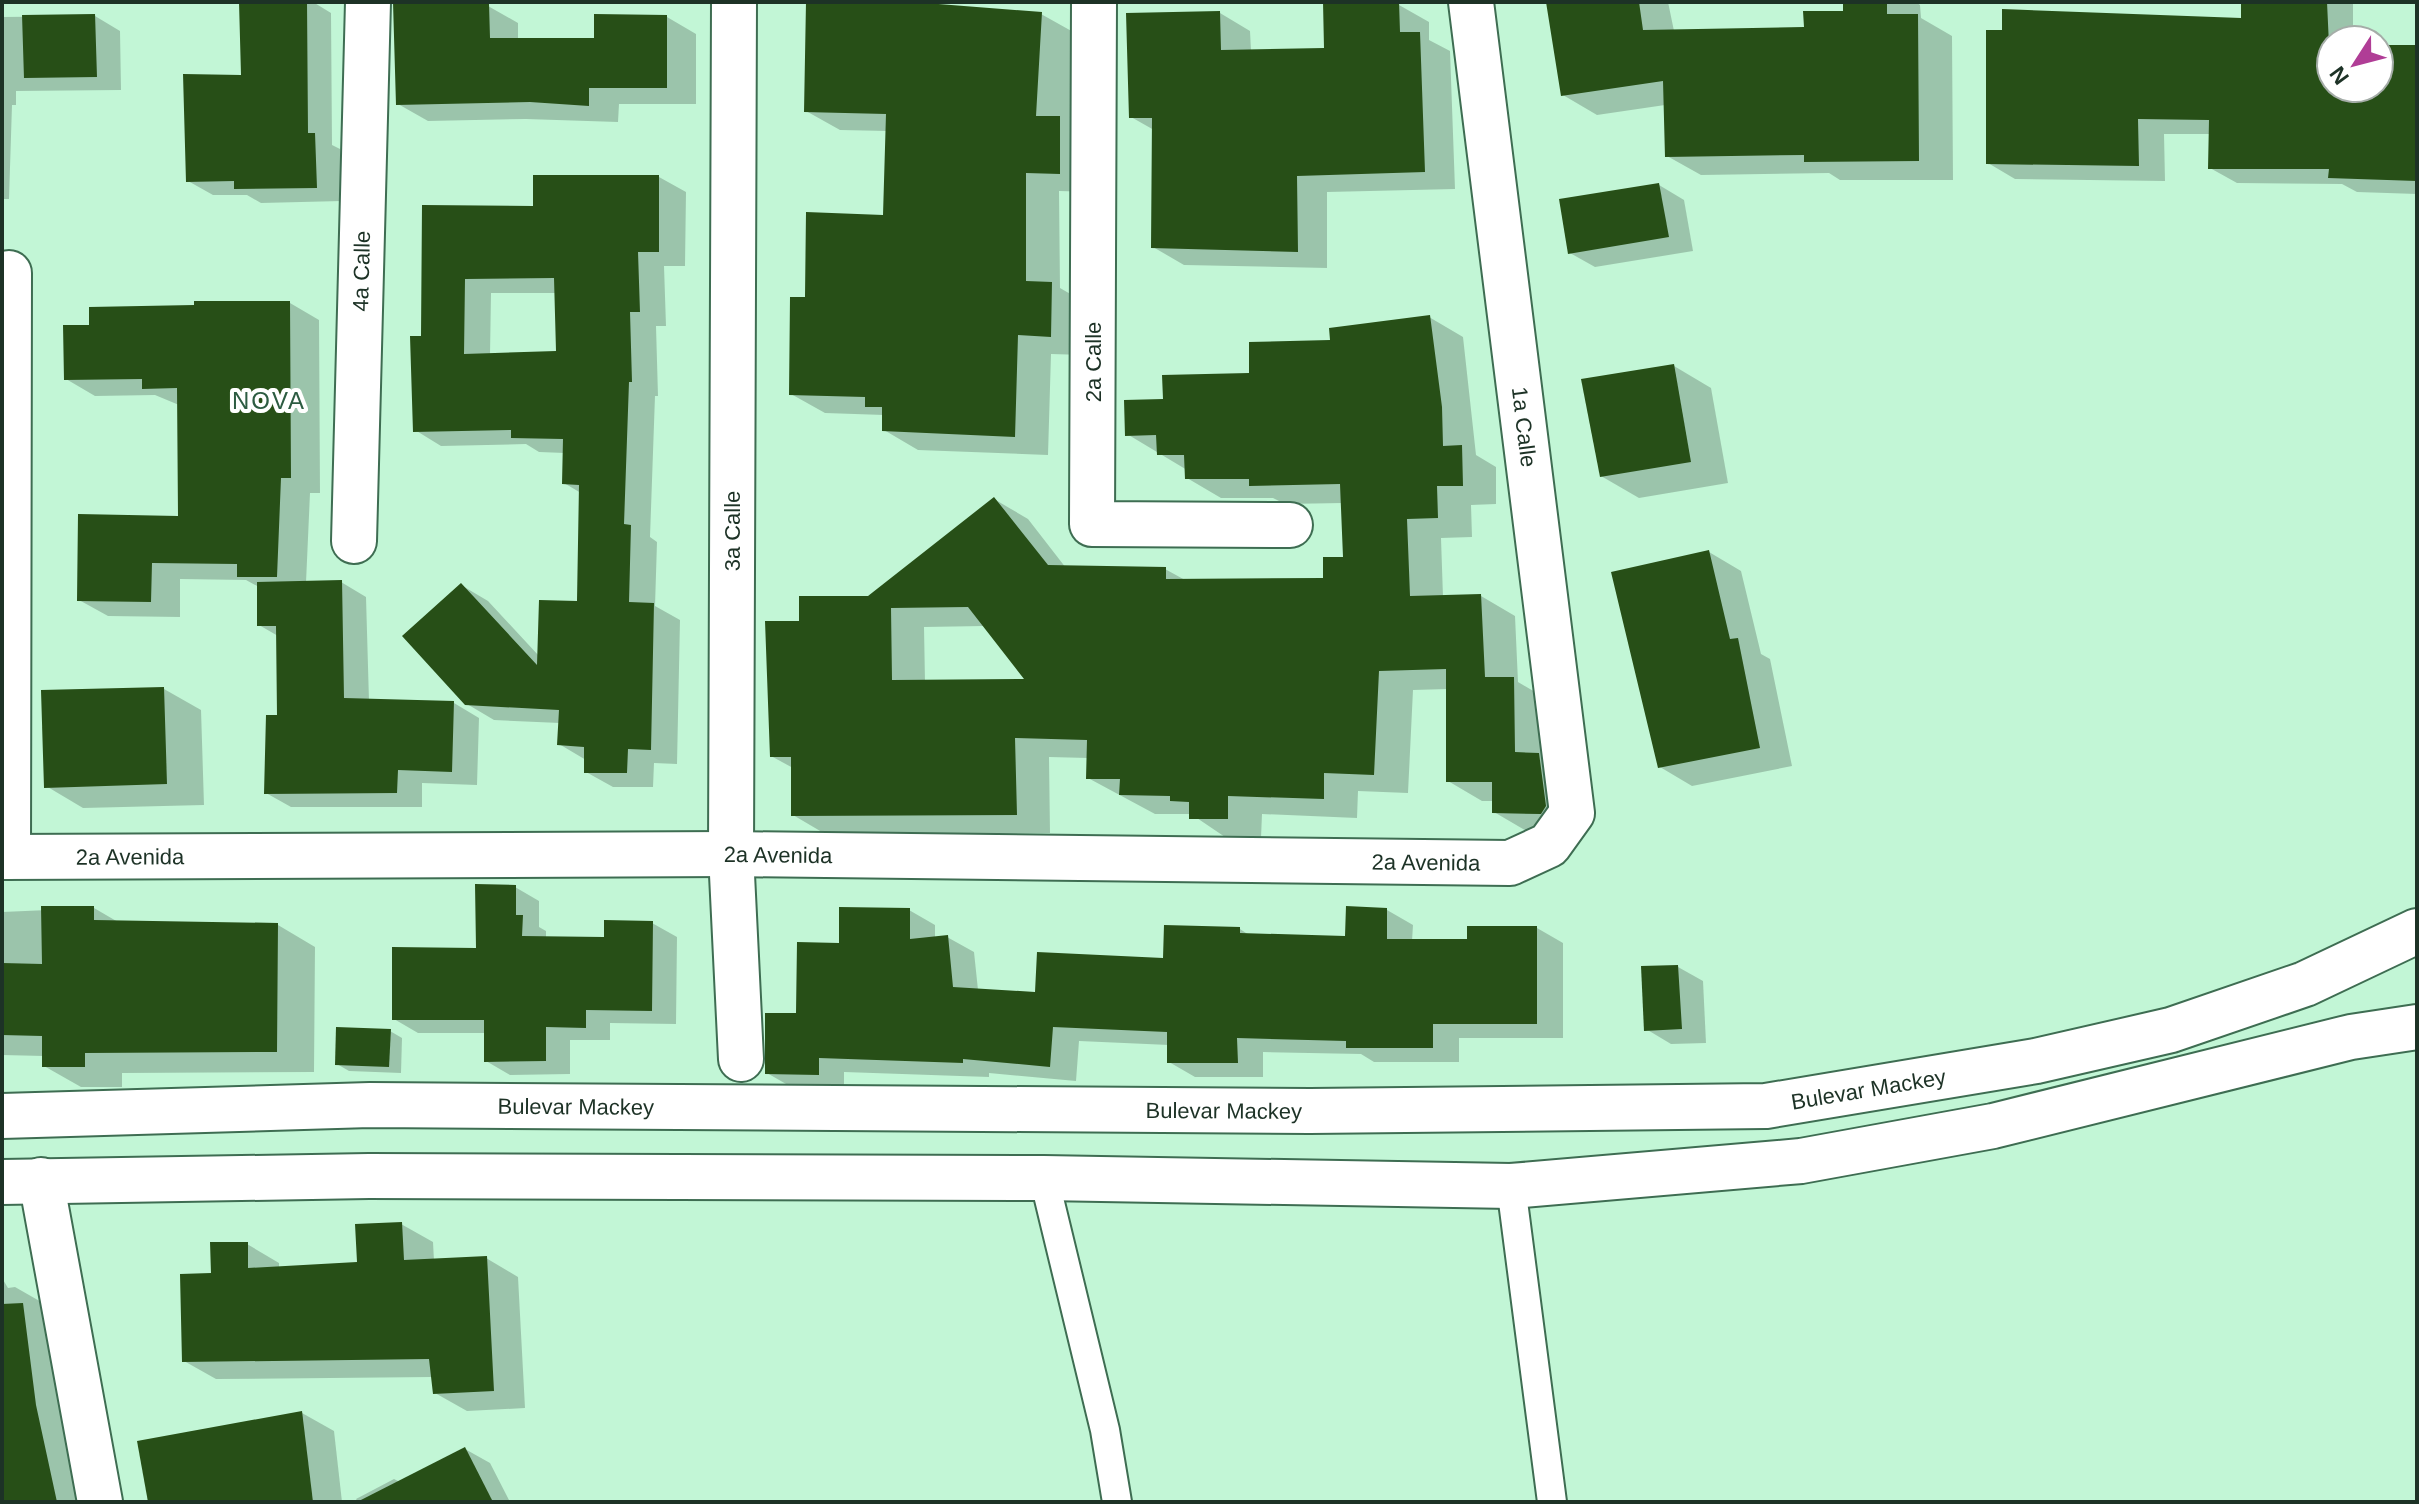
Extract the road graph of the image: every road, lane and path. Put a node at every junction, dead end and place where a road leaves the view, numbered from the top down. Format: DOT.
graph roads {
  1 [pos="368,2"];
  2 [pos="734,2"];
  3 [pos="1094,2"];
  4 [pos="1471,2"];
  5 [pos="9,273"];
  6 [pos="1290,525"];
  7 [pos="354,541"];
  8 [pos="1549,845"];
  9 [pos="731,854"];
  10 [pos="5,857"];
  11 [pos="2417,931"];
  12 [pos="2417,995"];
  13 [pos="2417,1027"];
  14 [pos="2351,1037"];
  15 [pos="741,1059"];
  16 [pos="2,1116"];
  17 [pos="1044,1178"];
  18 [pos="22,1181"];
  19 [pos="1511,1186"];
  20 [pos="100,1502"];
  21 [pos="1117,1502"];
  22 [pos="1552,1502"];
  1 -- 7 [label="street, 4a Calle"];
  2 -- 9 [label="street, 3a Calle"];
  3 -- 6 [label="street, 2a Calle"];
  4 -- 8 [label="street, 1a Calle"];
  5 -- 10 [label="street"];
  8 -- 9 [label="street, 2a Avenida"];
  9 -- 10 [label="street, 2a Avenida"];
  9 -- 15 [label="street, 3a Calle"];
  11 -- 16 [label="street, Bulevar Mackey"];
  12 -- 14 [label="street"];
  13 -- 14 [label="street"];
  14 -- 19 [label="street"];
  17 -- 18 [label="street"];
  17 -- 19 [label="street"];
  17 -- 21 [label="lane"];
  18 -- 20 [label="street"];
  19 -- 22 [label="lane"];
}
